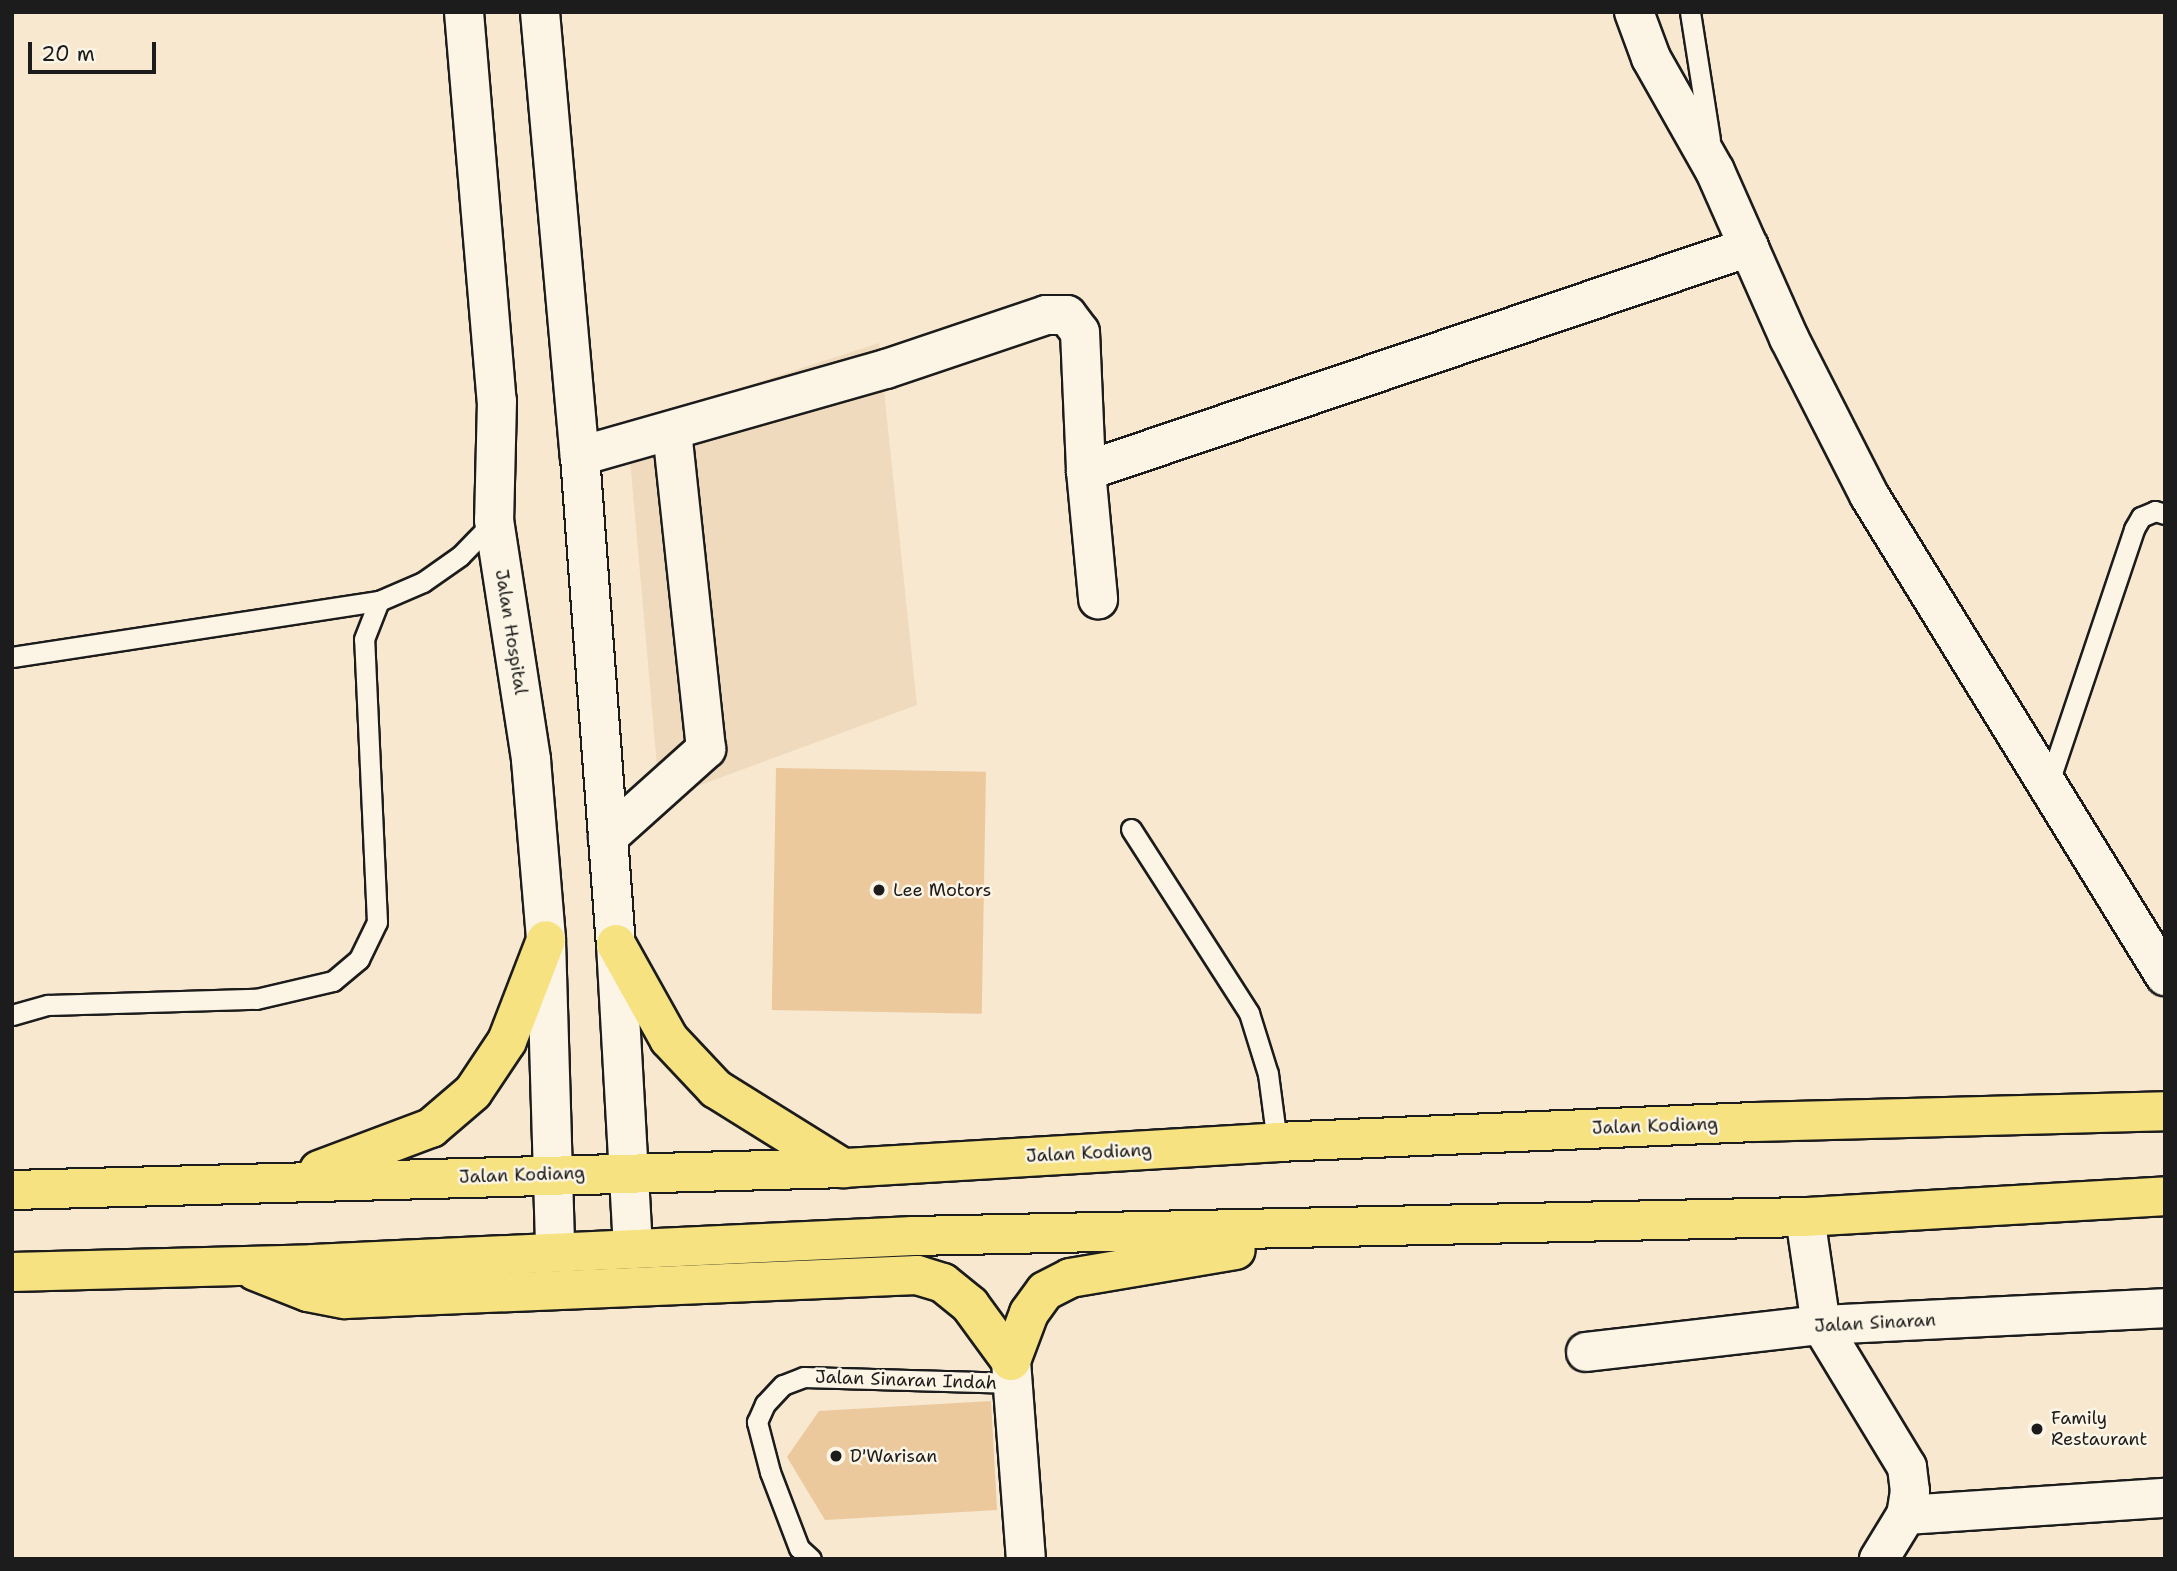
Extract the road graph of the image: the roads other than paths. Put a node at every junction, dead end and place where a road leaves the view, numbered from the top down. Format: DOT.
graph roads {
  1 [pos="464,12"];
  2 [pos="540,12"];
  3 [pos="1634,12"];
  4 [pos="1690,12"];
  5 [pos="1715,171"];
  6 [pos="1749,247"];
  7 [pos="673,432"];
  8 [pos="580,456"];
  9 [pos="1086,471"];
  10 [pos="2165,514"];
  11 [pos="494,520"];
  12 [pos="1098,599"];
  13 [pos="379,601"];
  14 [pos="12,657"];
  15 [pos="2048,786"];
  16 [pos="1131,829"];
  17 [pos="608,837"];
  18 [pos="547,940"];
  19 [pos="616,944"];
  20 [pos="2165,976"];
  21 [pos="12,1015"];
  22 [pos="2165,1111"];
  23 [pos="1277,1142"];
  24 [pos="844,1168"];
  25 [pos="628,1172"];
  26 [pos="551,1173"];
  27 [pos="274,1185"];
  28 [pos="12,1190"];
  29 [pos="2165,1196"];
  30 [pos="1805,1217"];
  31 [pos="1394,1228"];
  32 [pos="633,1249"];
  33 [pos="555,1252"];
  34 [pos="237,1264"];
  35 [pos="12,1272"];
  36 [pos="2165,1308"];
  37 [pos="1821,1325"];
  38 [pos="1586,1352"];
  39 [pos="1013,1372"];
  40 [pos="2165,1498"];
  41 [pos="1906,1514"];
  42 [pos="811,1559"];
  43 [pos="1026,1559"];
  44 [pos="1879,1559"];
  1 -- 11 [label="street, Jalan Hospital"];
  2 -- 8 [label="street"];
  3 -- 5 [label="street"];
  4 -- 5 [label="lane"];
  5 -- 6 [label="street"];
  6 -- 9 [label="street"];
  6 -- 15 [label="street"];
  7 -- 8 [label="street"];
  7 -- 9 [label="street"];
  7 -- 17 [label="street"];
  8 -- 17 [label="street"];
  9 -- 12 [label="street"];
  10 -- 15 [label="lane"];
  11 -- 13 [label="lane"];
  11 -- 18 [label="street, Jalan Hospital"];
  13 -- 14 [label="lane"];
  13 -- 21 [label="lane"];
  15 -- 20 [label="street"];
  16 -- 23 [label="lane"];
  17 -- 19 [label="street"];
  18 -- 26 [label="street, Jalan Hospital"];
  18 -- 27 [label="highway"];
  19 -- 24 [label="highway"];
  19 -- 25 [label="street"];
  22 -- 23 [label="highway, Jalan Kodiang"];
  23 -- 24 [label="highway, Jalan Kodiang"];
  24 -- 25 [label="highway, Jalan Kodiang"];
  25 -- 26 [label="highway, Jalan Kodiang"];
  25 -- 32 [label="street"];
  26 -- 27 [label="highway, Jalan Kodiang"];
  26 -- 33 [label="street, Jalan Hospital"];
  27 -- 28 [label="highway, Jalan Kodiang"];
  29 -- 30 [label="highway"];
  30 -- 31 [label="highway"];
  30 -- 37 [label="street"];
  31 -- 32 [label="highway"];
  31 -- 39 [label="highway"];
  32 -- 33 [label="highway"];
  33 -- 34 [label="highway"];
  34 -- 35 [label="highway"];
  34 -- 39 [label="highway"];
  36 -- 37 [label="street, Jalan Sinaran"];
  37 -- 38 [label="street, Jalan Sinaran"];
  37 -- 41 [label="street"];
  39 -- 42 [label="lane, Jalan Sinaran Indah"];
  39 -- 43 [label="street, Jalan Sinaran Indah"];
  40 -- 41 [label="street"];
  41 -- 44 [label="street"];
}
